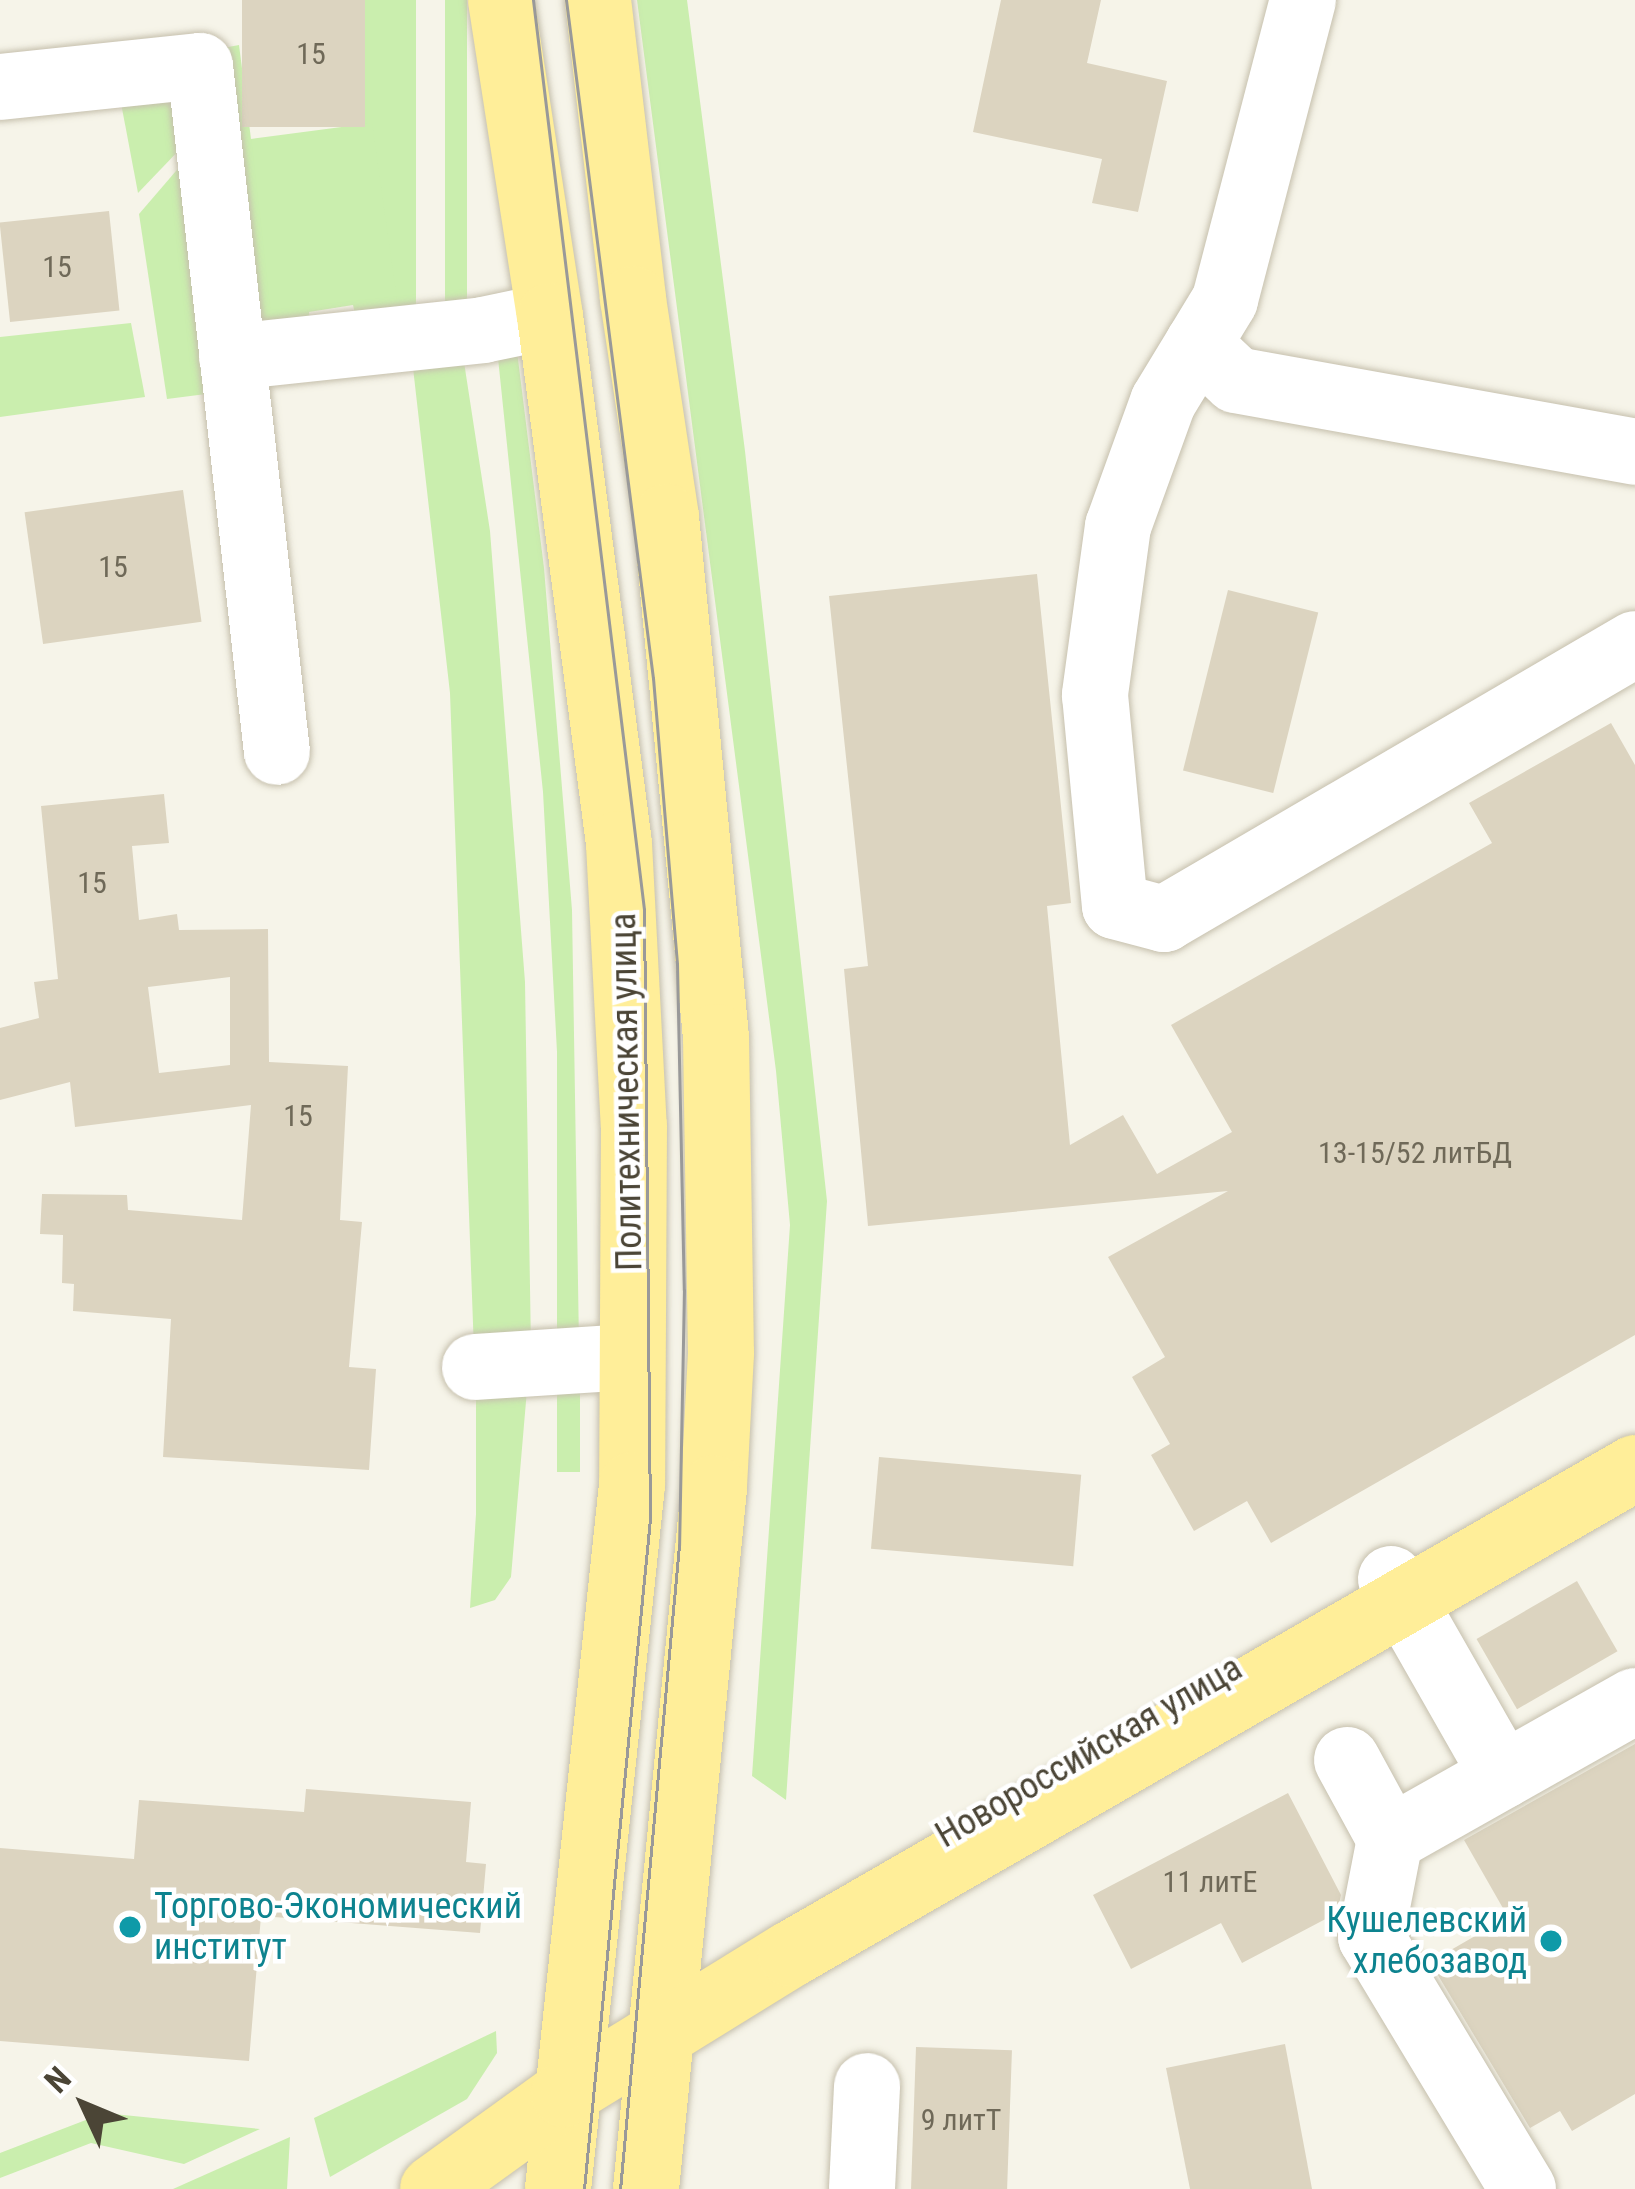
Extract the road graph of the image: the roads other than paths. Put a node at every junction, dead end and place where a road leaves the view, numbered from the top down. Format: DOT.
graph roads {
  1 [pos="501,0"];
  2 [pos="598,0"];
  3 [pos="1304,0"];
  4 [pos="0,87"];
  5 [pos="550,316"];
  6 [pos="1198,344"];
  7 [pos="232,356"];
  8 [pos="1635,452"];
  9 [pos="1635,644"];
  10 [pos="277,752"];
  11 [pos="631,1357"];
  12 [pos="475,1367"];
  13 [pos="1635,1439"];
  14 [pos="1635,1468"];
  15 [pos="1398,1590"];
  16 [pos="1635,1701"];
  17 [pos="1347,1760"];
  18 [pos="1504,1775"];
  19 [pos="1390,1839"];
  20 [pos="663,2015"];
  21 [pos="867,2086"];
  22 [pos="564,2094"];
  23 [pos="434,2189"];
  24 [pos="558,2189"];
  25 [pos="646,2189"];
  26 [pos="862,2189"];
  27 [pos="1523,2189"];
  1 -- 5 [label="main road, Политехническая улица"];
  2 -- 20 [label="main road"];
  3 -- 6 [label="lane"];
  4 -- 7 [label="lane"];
  5 -- 7 [label="lane"];
  5 -- 11 [label="main road, Политехническая улица"];
  6 -- 8 [label="lane"];
  6 -- 9 [label="lane"];
  7 -- 10 [label="lane"];
  11 -- 12 [label="lane"];
  11 -- 22 [label="main road, Политехническая улица"];
  13 -- 15 [label="main road, Новороссийская улица"];
  14 -- 15 [label="main road, Новороссийская улица"];
  15 -- 18 [label="lane"];
  15 -- 20 [label="main road, Новороссийская улица"];
  16 -- 18 [label="lane"];
  17 -- 19 [label="lane"];
  18 -- 19 [label="lane"];
  19 -- 27 [label="lane"];
  20 -- 22 [label="main road, Новороссийская улица"];
  20 -- 25 [label="main road"];
  21 -- 26 [label="lane"];
  22 -- 23 [label="main road, Новороссийская улица"];
  22 -- 24 [label="main road, Политехническая улица"];
}
